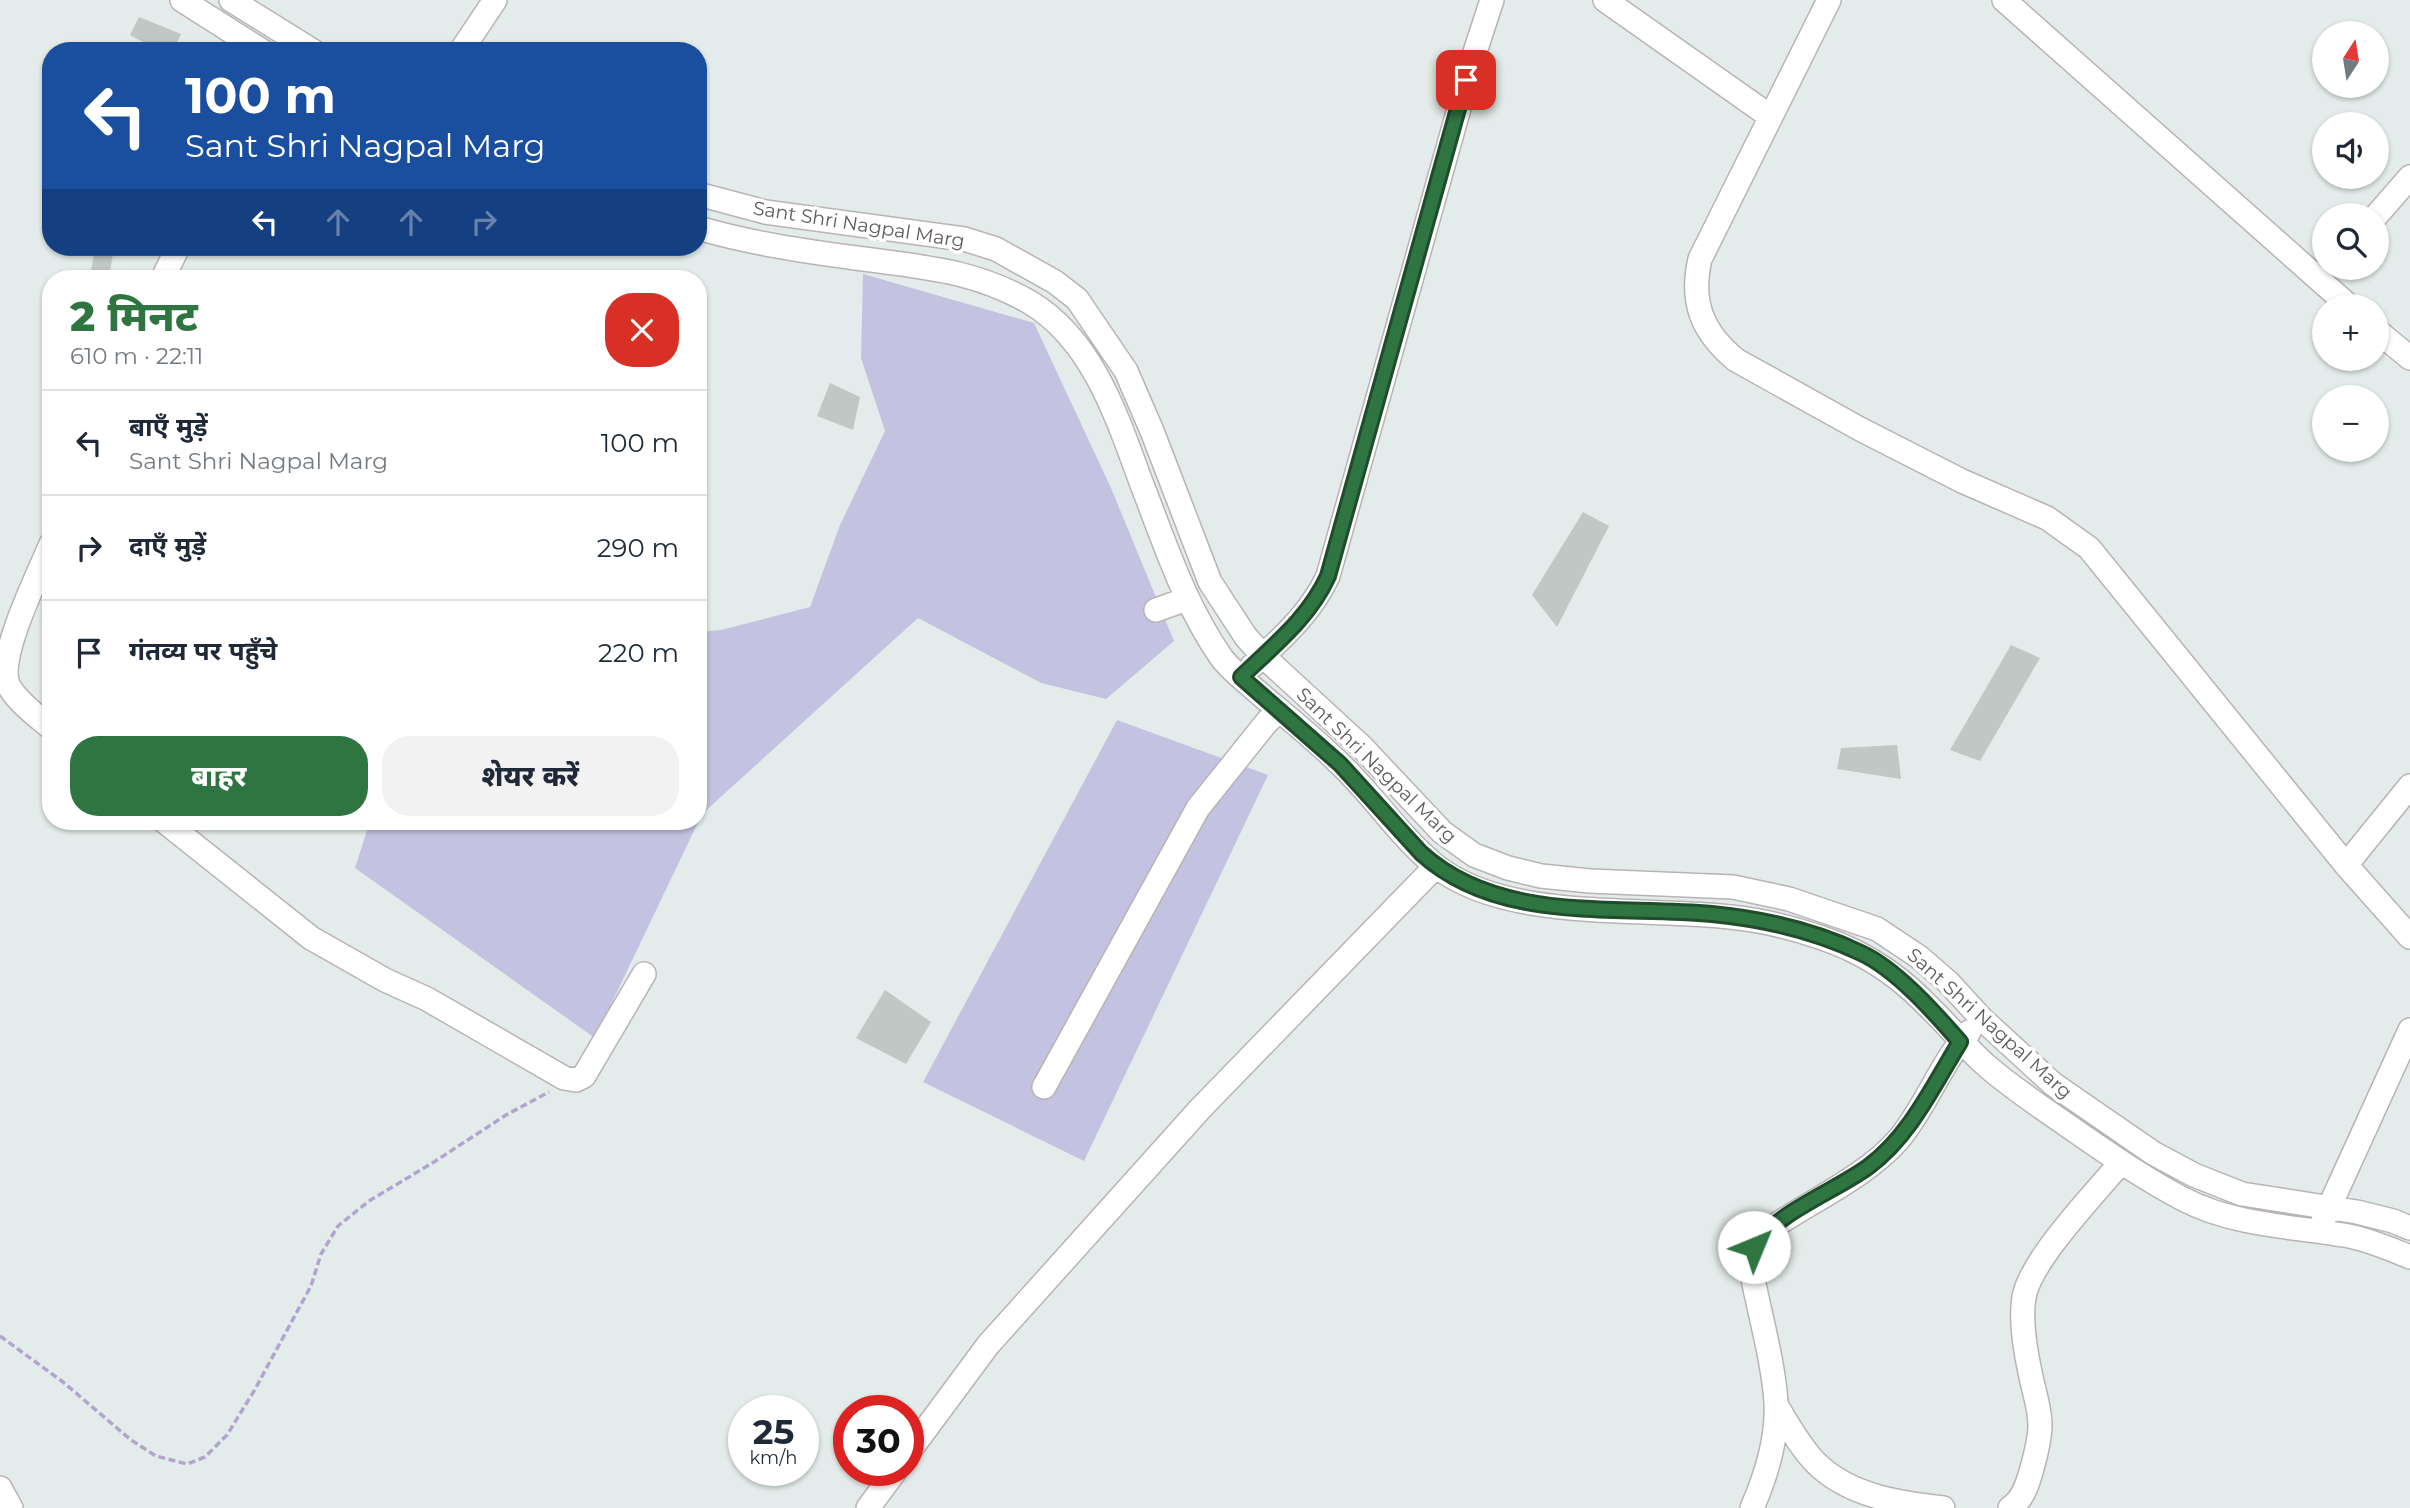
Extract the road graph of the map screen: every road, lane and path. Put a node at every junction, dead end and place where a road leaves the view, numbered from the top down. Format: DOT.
graph roads {
  1 [pos="182,0"];
  2 [pos="231,0"];
  3 [pos="495,0"];
  4 [pos="1492,0"];
  5 [pos="1605,0"];
  6 [pos="1829,0"];
  7 [pos="2004,0"];
  8 [pos="248,42"];
  9 [pos="299,42"];
  10 [pos="467,42"];
  11 [pos="1771,117"];
  12 [pos="2410,177"];
  13 [pos="707,196"];
  14 [pos="2387,203"];
  15 [pos="707,230"];
  16 [pos="2312,263"];
  17 [pos="2389,341"];
  18 [pos="2410,358"];
  19 [pos="42,566"];
  20 [pos="1187,598"];
  21 [pos="1156,610"];
  22 [pos="1264,656"];
  23 [pos="1241,677"];
  24 [pos="3,681"];
  25 [pos="1279,710"];
  26 [pos="42,719"];
  27 [pos="2410,786"];
  28 [pos="175,830"];
  29 [pos="2346,864"];
  30 [pos="1436,866"];
  31 [pos="2410,937"];
  32 [pos="644,974"];
  33 [pos="1981,1018"];
  34 [pos="2410,1030"];
  35 [pos="1960,1042"];
  36 [pos="576,1080"];
  37 [pos="1044,1087"];
  38 [pos="2120,1162"];
  39 [pos="2328,1208"];
  40 [pos="2410,1228"];
  41 [pos="2319,1232"];
  42 [pos="2410,1257"];
  43 [pos="0,1336"];
  44 [pos="1776,1405"];
  45 [pos="924,1431"];
  46 [pos="1765,1473"];
  47 [pos="884,1486"];
  48 [pos="0,1488"];
  49 [pos="10,1508"];
  50 [pos="868,1508"];
  51 [pos="1733,1508"];
  52 [pos="1752,1508"];
  53 [pos="1943,1508"];
  54 [pos="2010,1508"];
  1 -- 8 [label="street"];
  2 -- 9 [label="street"];
  3 -- 10 [label="street"];
  4 -- 22 [label="street"];
  5 -- 11 [label="street"];
  6 -- 11 [label="street"];
  7 -- 16 [label="street"];
  11 -- 29 [label="street"];
  12 -- 14 [label="street"];
  13 -- 22 [label="street, Sant Shri Nagpal Marg"];
  15 -- 20 [label="street, Sant Shri Nagpal Marg"];
  17 -- 18 [label="street"];
  19 -- 24 [label="street"];
  20 -- 21 [label="street"];
  20 -- 23 [label="street, Sant Shri Nagpal Marg"];
  22 -- 23 [label="street"];
  22 -- 33 [label="street, Sant Shri Nagpal Marg"];
  23 -- 25 [label="street, Sant Shri Nagpal Marg"];
  24 -- 26 [label="street"];
  25 -- 30 [label="street, Sant Shri Nagpal Marg"];
  25 -- 37 [label="street"];
  27 -- 29 [label="street"];
  28 -- 36 [label="street"];
  29 -- 31 [label="street"];
  30 -- 35 [label="street, Sant Shri Nagpal Marg"];
  30 -- 45 [label="street"];
  32 -- 36 [label="street"];
  33 -- 35 [label="street"];
  33 -- 39 [label="street, Sant Shri Nagpal Marg"];
  34 -- 39 [label="street"];
  35 -- 38 [label="street, Sant Shri Nagpal Marg"];
  35 -- 44 [label="street"];
  36 -- 43 [label="path"];
  38 -- 41 [label="street, Sant Shri Nagpal Marg"];
  38 -- 54 [label="street"];
  39 -- 40 [label="street, Sant Shri Nagpal Marg"];
  39 -- 41 [label="street"];
  41 -- 42 [label="street, Sant Shri Nagpal Marg"];
  44 -- 46 [label="street"];
  44 -- 53 [label="street"];
  46 -- 51 [label="street"];
  46 -- 52 [label="street"];
  47 -- 50 [label="street"];
  48 -- 49 [label="street"];
}
